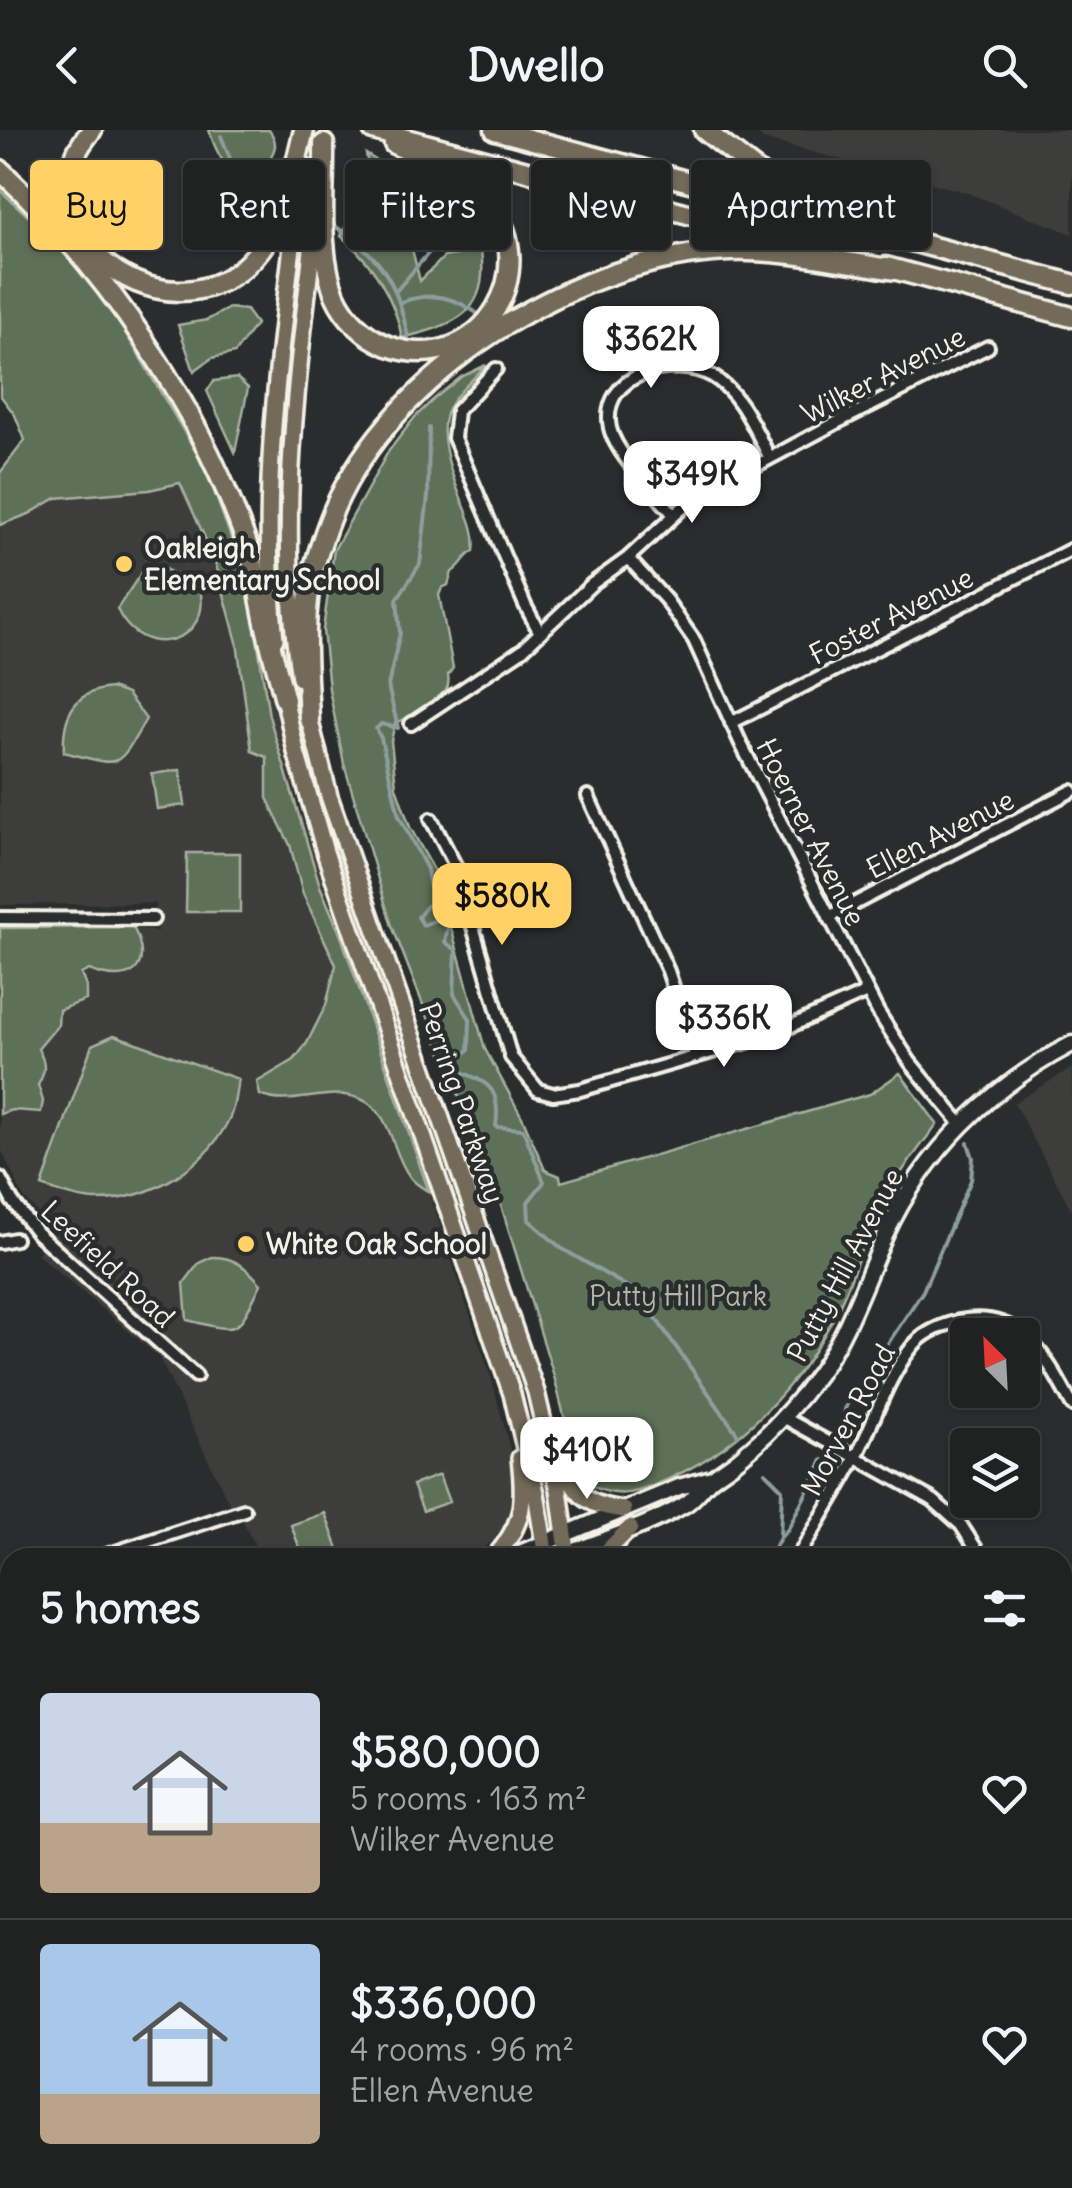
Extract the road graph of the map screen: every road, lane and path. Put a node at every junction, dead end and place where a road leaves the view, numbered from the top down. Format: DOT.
graph roads {
  1 [pos="92,130"];
  2 [pos="305,130"];
  3 [pos="362,130"];
  4 [pos="373,130"];
  5 [pos="496,130"];
  6 [pos="704,130"];
  7 [pos="325,137"];
  8 [pos="739,160"];
  9 [pos="0,170"];
  10 [pos="691,181"];
  11 [pos="931,245"];
  12 [pos="896,270"];
  13 [pos="1072,284"];
  14 [pos="1072,316"];
  15 [pos="988,347"];
  16 [pos="496,368"];
  17 [pos="770,458"];
  18 [pos="674,515"];
  19 [pos="1072,549"];
  20 [pos="628,558"];
  21 [pos="540,633"];
  22 [pos="285,700"];
  23 [pos="309,719"];
  24 [pos="731,723"];
  25 [pos="411,724"];
  26 [pos="1072,791"];
  27 [pos="588,796"];
  28 [pos="431,819"];
  29 [pos="828,917"];
  30 [pos="0,918"];
  31 [pos="153,919"];
  32 [pos="867,992"];
  33 [pos="1072,1044"];
  34 [pos="696,1057"];
  35 [pos="961,1124"];
  36 [pos="0,1178"];
  37 [pos="15,1239"];
  38 [pos="0,1242"];
  39 [pos="196,1376"];
  40 [pos="512,1394"];
  41 [pos="1072,1405"];
  42 [pos="783,1417"];
  43 [pos="548,1437"];
  44 [pos="855,1458"];
  45 [pos="712,1478"];
  46 [pos="244,1510"];
  47 [pos="624,1510"];
  48 [pos="630,1528"];
  49 [pos="566,1534"];
  50 [pos="128,1548"];
  51 [pos="502,1548"];
  52 [pos="545,1548"];
  53 [pos="548,1548"];
  54 [pos="565,1548"];
  55 [pos="584,1548"];
  56 [pos="610,1548"];
  57 [pos="804,1548"];
  58 [pos="976,1548"];
  1 -- 2 [label="highway"];
  2 -- 22 [label="main road, Perring Parkway"];
  3 -- 7 [label="highway"];
  4 -- 12 [label="highway"];
  5 -- 10 [label="highway"];
  6 -- 8 [label="highway"];
  7 -- 23 [label="main road, Perring Parkway"];
  9 -- 22 [label="highway"];
  11 -- 13 [label="highway"];
  12 -- 14 [label="highway"];
  12 -- 23 [label="highway"];
  15 -- 17 [label="street, Wilker Avenue"];
  16 -- 21 [label="street"];
  17 -- 18 [label="street, Wilker Avenue"];
  17 -- 18 [label="street"];
  18 -- 20 [label="street, Wilker Avenue"];
  19 -- 24 [label="street, Foster Avenue"];
  20 -- 21 [label="street, Wilker Avenue"];
  20 -- 24 [label="street, Hoerner Avenue"];
  21 -- 25 [label="street, Wilker Avenue"];
  22 -- 40 [label="main road, Perring Parkway"];
  23 -- 43 [label="main road, Perring Parkway"];
  24 -- 29 [label="street, Hoerner Avenue"];
  26 -- 29 [label="street, Ellen Avenue"];
  27 -- 34 [label="street"];
  28 -- 34 [label="street"];
  29 -- 32 [label="street, Hoerner Avenue"];
  30 -- 31 [label="street"];
  32 -- 34 [label="street"];
  32 -- 35 [label="street, Hoerner Avenue"];
  33 -- 35 [label="main road, Putty Hill Avenue"];
  35 -- 42 [label="main road, Putty Hill Avenue"];
  36 -- 39 [label="street, Leefield Road"];
  37 -- 38 [label="street"];
  40 -- 51 [label="main road"];
  40 -- 52 [label="main road, Perring Parkway"];
  41 -- 44 [label="street, Morven Road"];
  42 -- 44 [label="street"];
  42 -- 45 [label="main road, Putty Hill Avenue"];
  43 -- 47 [label="main road"];
  43 -- 49 [label="main road, Perring Parkway"];
  44 -- 57 [label="street, Morven Road"];
  44 -- 58 [label="street"];
  45 -- 47 [label="main road, Putty Hill Avenue"];
  45 -- 48 [label="main road, Putty Hill Avenue"];
  46 -- 50 [label="street"];
  47 -- 49 [label="main road, Putty Hill Avenue"];
  48 -- 55 [label="main road, Putty Hill Avenue"];
  48 -- 56 [label="main road"];
  49 -- 53 [label="main road, Putty Hill Avenue"];
  49 -- 54 [label="main road, Perring Parkway"];
}
